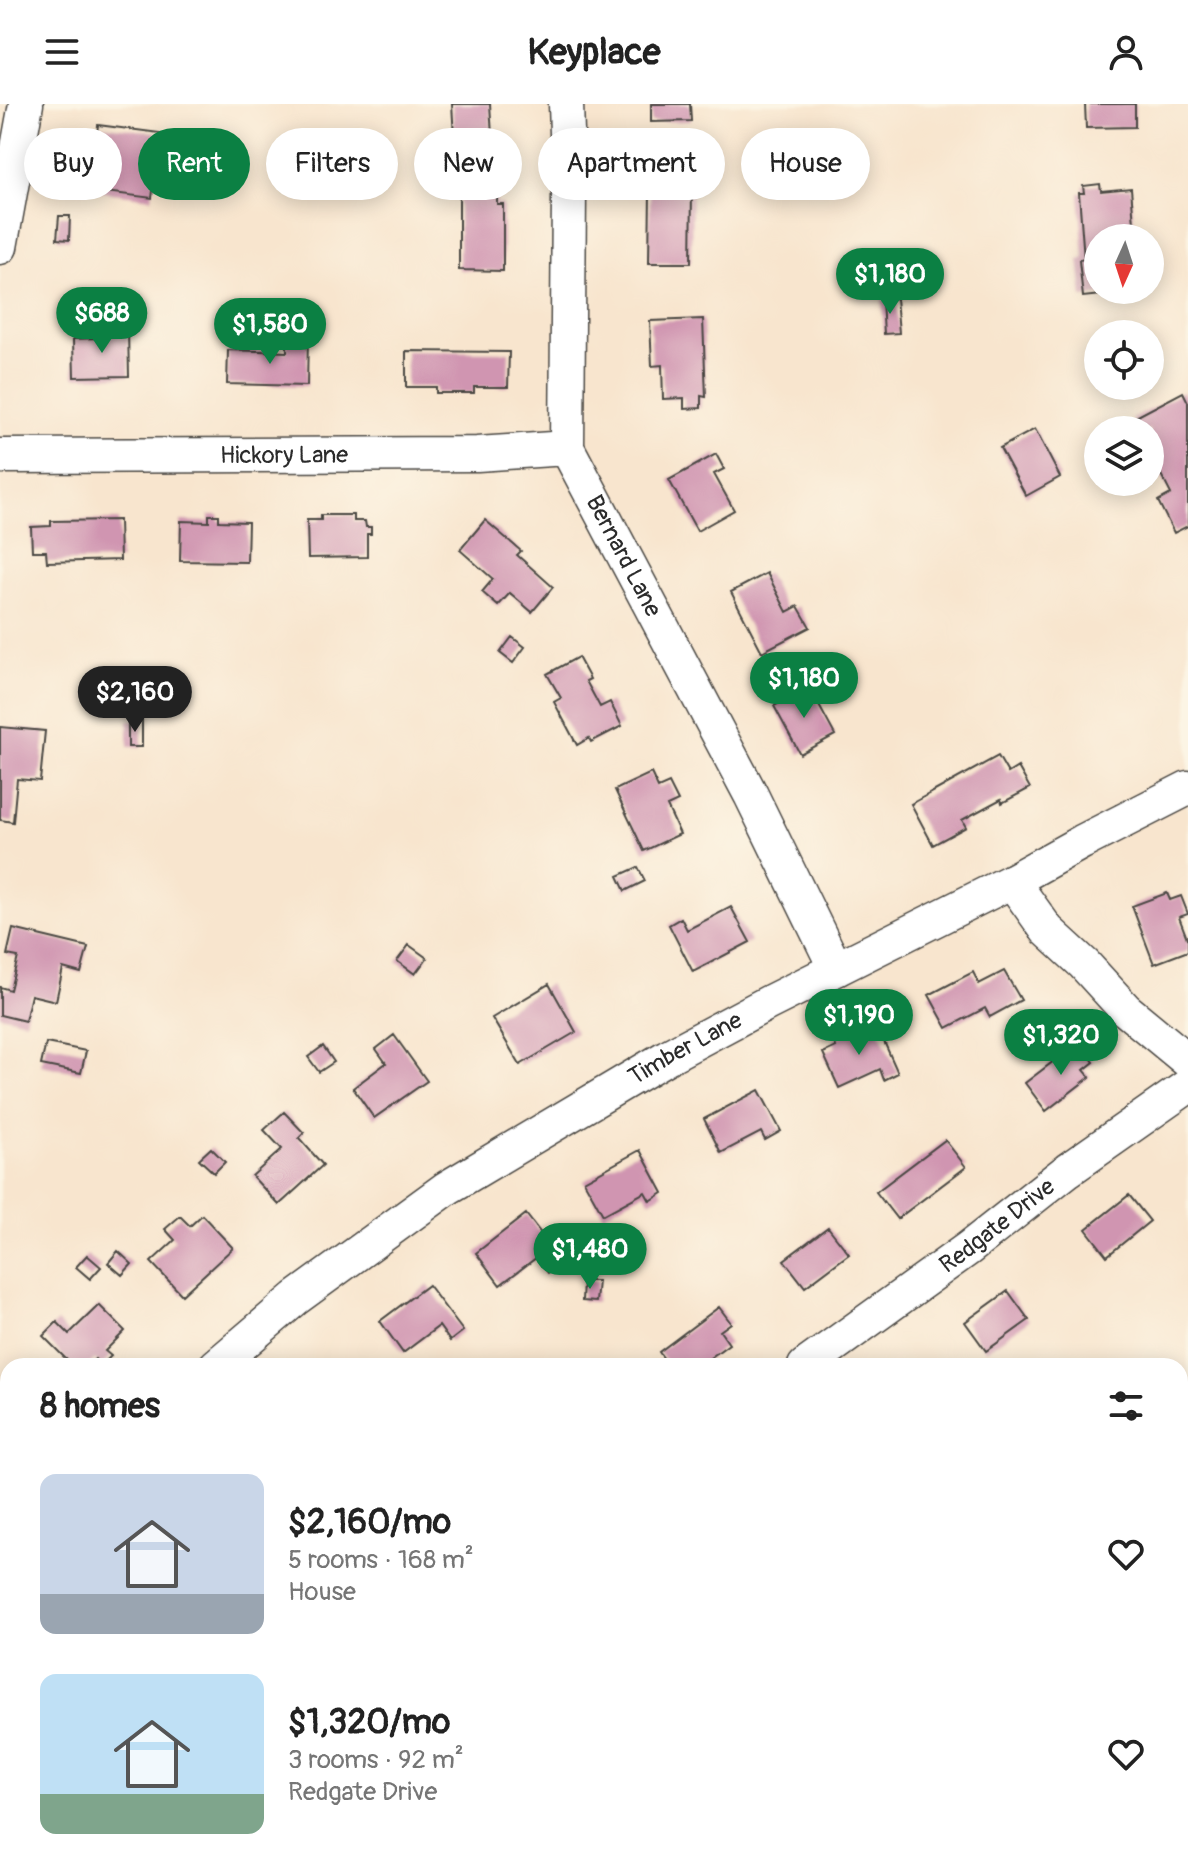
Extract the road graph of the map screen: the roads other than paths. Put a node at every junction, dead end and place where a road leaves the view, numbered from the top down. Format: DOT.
graph roads {
  1 [pos="26,104"];
  2 [pos="566,104"];
  3 [pos="0,247"];
  4 [pos="567,448"];
  5 [pos="0,456"];
  6 [pos="1188,788"];
  7 [pos="1012,881"];
  8 [pos="836,969"];
  9 [pos="1188,1061"];
  10 [pos="1188,1086"];
  11 [pos="225,1358"];
  12 [pos="816,1358"];
  1 -- 3 [label="street"];
  2 -- 4 [label="street, Bernard Lane"];
  4 -- 5 [label="street, Hickory Lane"];
  4 -- 8 [label="street, Bernard Lane"];
  6 -- 7 [label="street, Timber Lane"];
  7 -- 8 [label="street, Timber Lane"];
  7 -- 9 [label="street"];
  8 -- 11 [label="street, Timber Lane"];
  10 -- 12 [label="street, Redgate Drive"];
}
